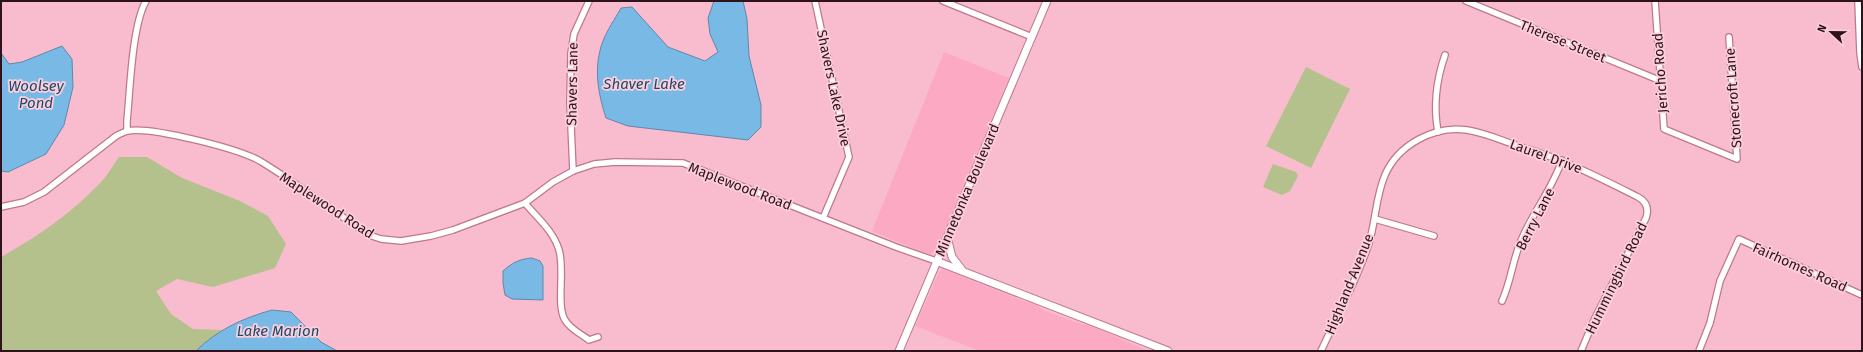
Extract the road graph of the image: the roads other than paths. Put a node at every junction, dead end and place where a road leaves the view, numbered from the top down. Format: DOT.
graph roads {
  1 [pos="146,1"];
  2 [pos="589,1"];
  3 [pos="815,1"];
  4 [pos="944,1"];
  5 [pos="1047,1"];
  6 [pos="1655,1"];
  7 [pos="1858,1"];
  8 [pos="1468,2"];
  9 [pos="1032,37"];
  10 [pos="1729,37"];
  11 [pos="1445,55"];
  12 [pos="1862,67"];
  13 [pos="1661,81"];
  14 [pos="127,131"];
  15 [pos="1438,132"];
  16 [pos="1678,135"];
  17 [pos="1562,160"];
  18 [pos="573,171"];
  19 [pos="525,202"];
  20 [pos="1646,204"];
  21 [pos="1,207"];
  22 [pos="823,218"];
  23 [pos="1375,219"];
  24 [pos="1434,236"];
  25 [pos="947,237"];
  26 [pos="936,261"];
  27 [pos="962,270"];
  28 [pos="1862,295"];
  29 [pos="1502,301"];
  30 [pos="598,338"];
  31 [pos="899,351"];
  32 [pos="1168,351"];
  33 [pos="1321,351"];
  34 [pos="1581,351"];
  35 [pos="1699,351"];
  1 -- 14 [label="street"];
  2 -- 18 [label="street, Shavers Lane"];
  3 -- 22 [label="street, Shavers Lake Drive"];
  4 -- 9 [label="street"];
  5 -- 9 [label="street, Minnetonka Boulevard"];
  6 -- 13 [label="street, Jericho Road"];
  7 -- 12 [label="street"];
  8 -- 13 [label="street, Therese Street"];
  9 -- 25 [label="street, Minnetonka Boulevard"];
  10 -- 16 [label="street, Stonecroft Lane"];
  11 -- 15 [label="street"];
  13 -- 16 [label="street, Jericho Road"];
  14 -- 19 [label="street, Maplewood Road"];
  14 -- 21 [label="street"];
  15 -- 17 [label="street, Laurel Drive"];
  15 -- 23 [label="street, Highland Avenue"];
  17 -- 20 [label="street, Laurel Drive"];
  17 -- 29 [label="street, Berry Lane"];
  18 -- 19 [label="street, Maplewood Road"];
  18 -- 22 [label="street, Maplewood Road"];
  19 -- 30 [label="street"];
  20 -- 34 [label="street, Hummingbird Road"];
  22 -- 26 [label="street, Maplewood Road"];
  23 -- 24 [label="street"];
  23 -- 33 [label="street, Highland Avenue"];
  25 -- 26 [label="street, Minnetonka Boulevard"];
  25 -- 27 [label="street"];
  26 -- 27 [label="street, Minnetonka Boulevard"];
  26 -- 31 [label="street"];
  27 -- 32 [label="street, Minnetonka Boulevard"];
  28 -- 35 [label="street, Fairhomes Road"];
}
